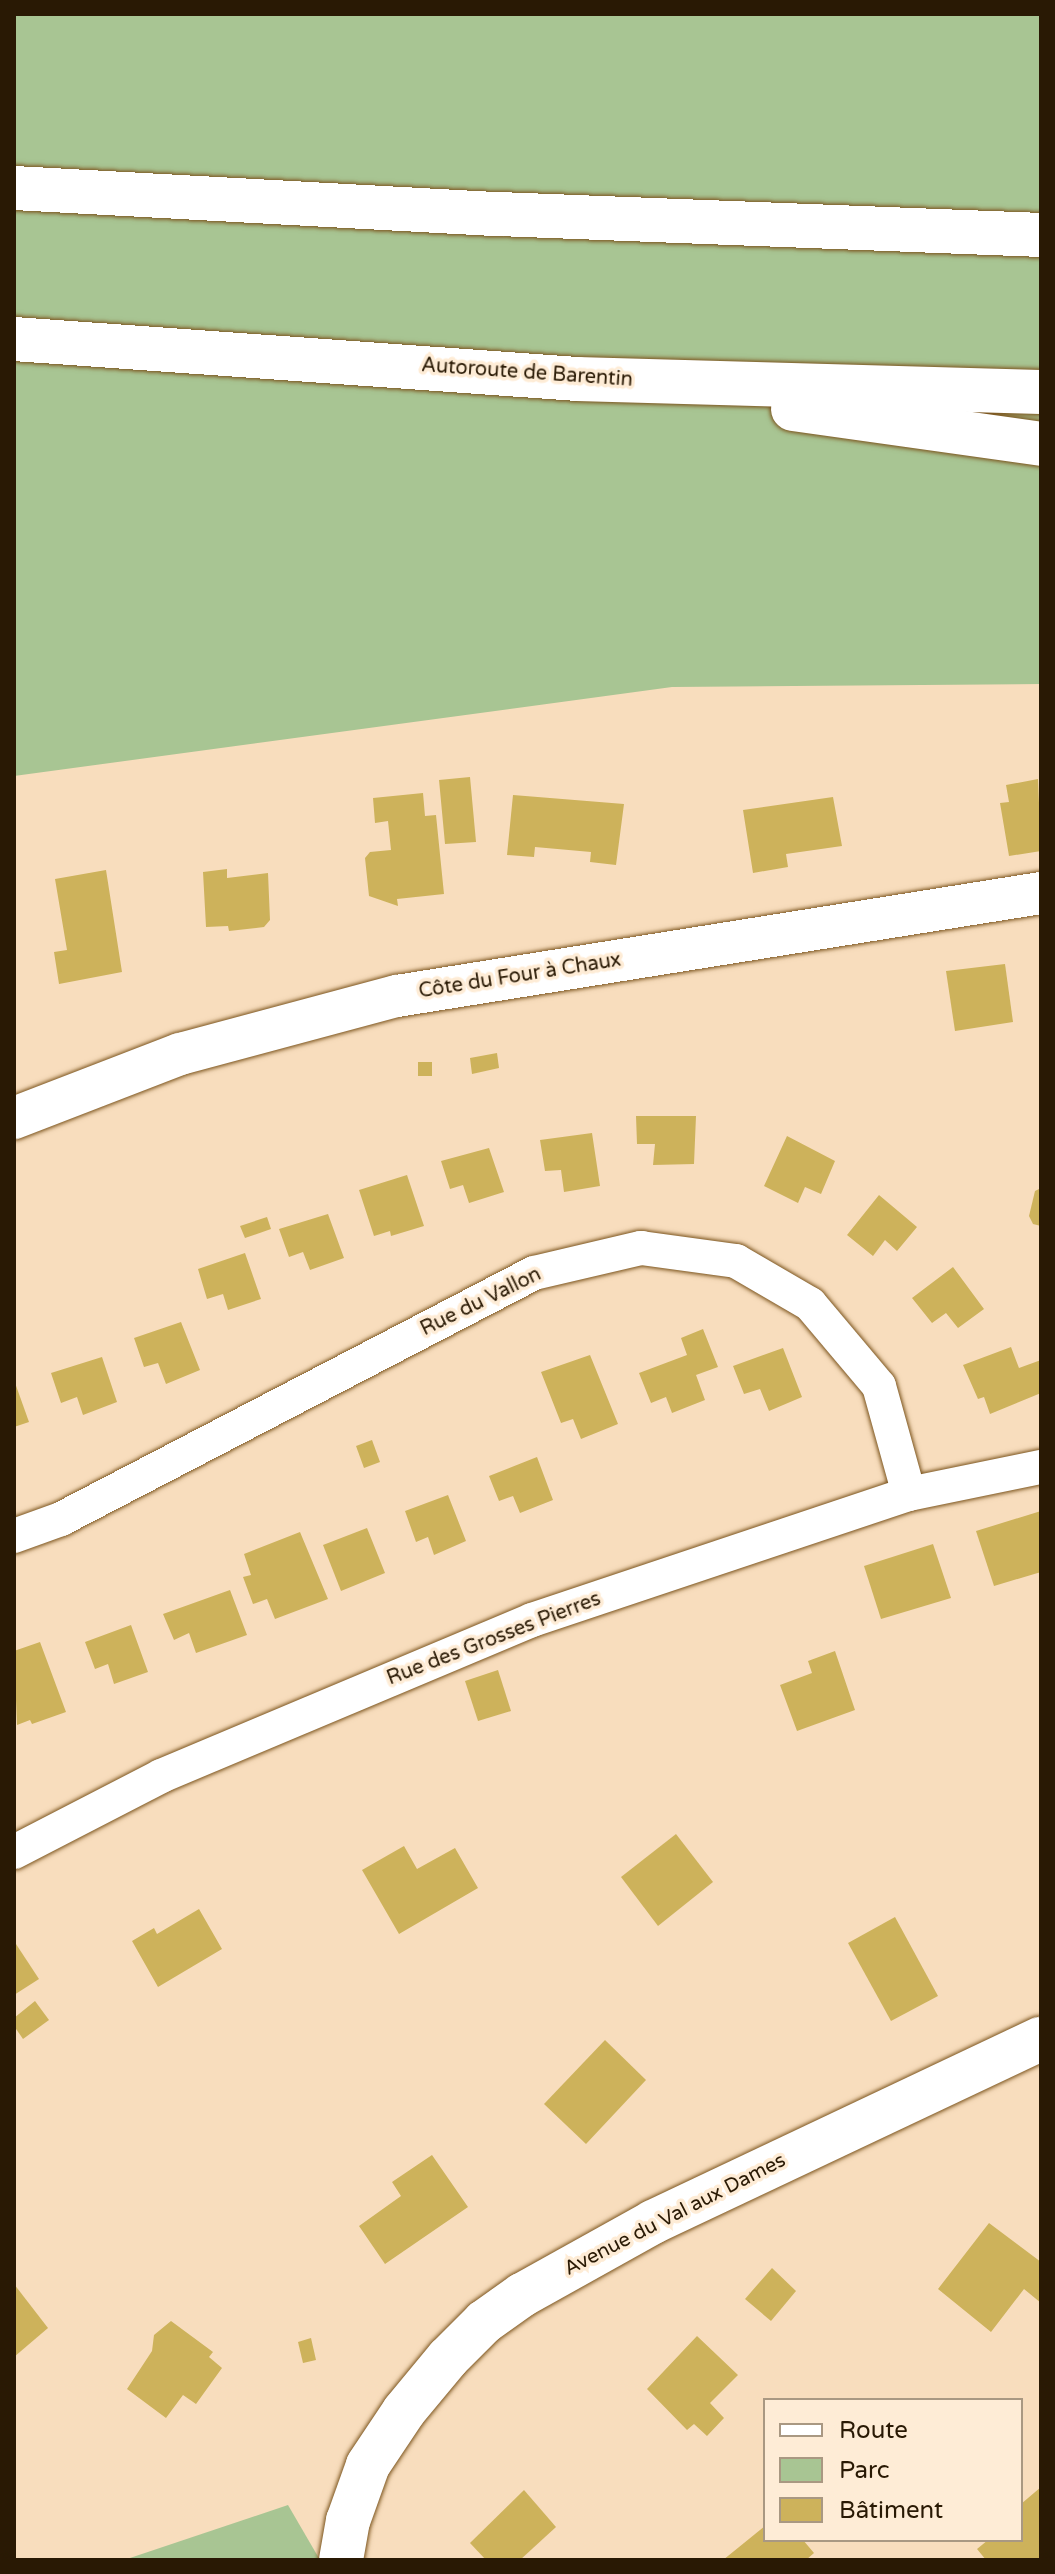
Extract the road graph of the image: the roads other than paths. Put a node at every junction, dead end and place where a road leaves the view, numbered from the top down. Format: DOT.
graph roads {
  1 [pos="14,188"];
  2 [pos="1041,221"];
  3 [pos="961,232"];
  4 [pos="1041,235"];
  5 [pos="14,339"];
  6 [pos="577,379"];
  7 [pos="1041,392"];
  8 [pos="1041,444"];
  9 [pos="1041,893"];
  10 [pos="14,1118"];
  11 [pos="1041,1467"];
  12 [pos="909,1494"];
  13 [pos="14,1536"];
  14 [pos="14,1852"];
  15 [pos="1041,2039"];
  16 [pos="341,2560"];
  1 -- 3 [label="main road"];
  2 -- 3 [label="main road"];
  3 -- 4 [label="main road"];
  5 -- 6 [label="main road, Autoroute de Barentin"];
  6 -- 7 [label="main road, Autoroute de Barentin"];
  6 -- 8 [label="main road"];
  9 -- 10 [label="street, Côte du Four à Chaux"];
  11 -- 12 [label="street, Rue des Grosses Pierres"];
  12 -- 13 [label="street, Rue du Vallon"];
  12 -- 14 [label="street, Rue des Grosses Pierres"];
  15 -- 16 [label="main road, Avenue du Val aux Dames"];
}
